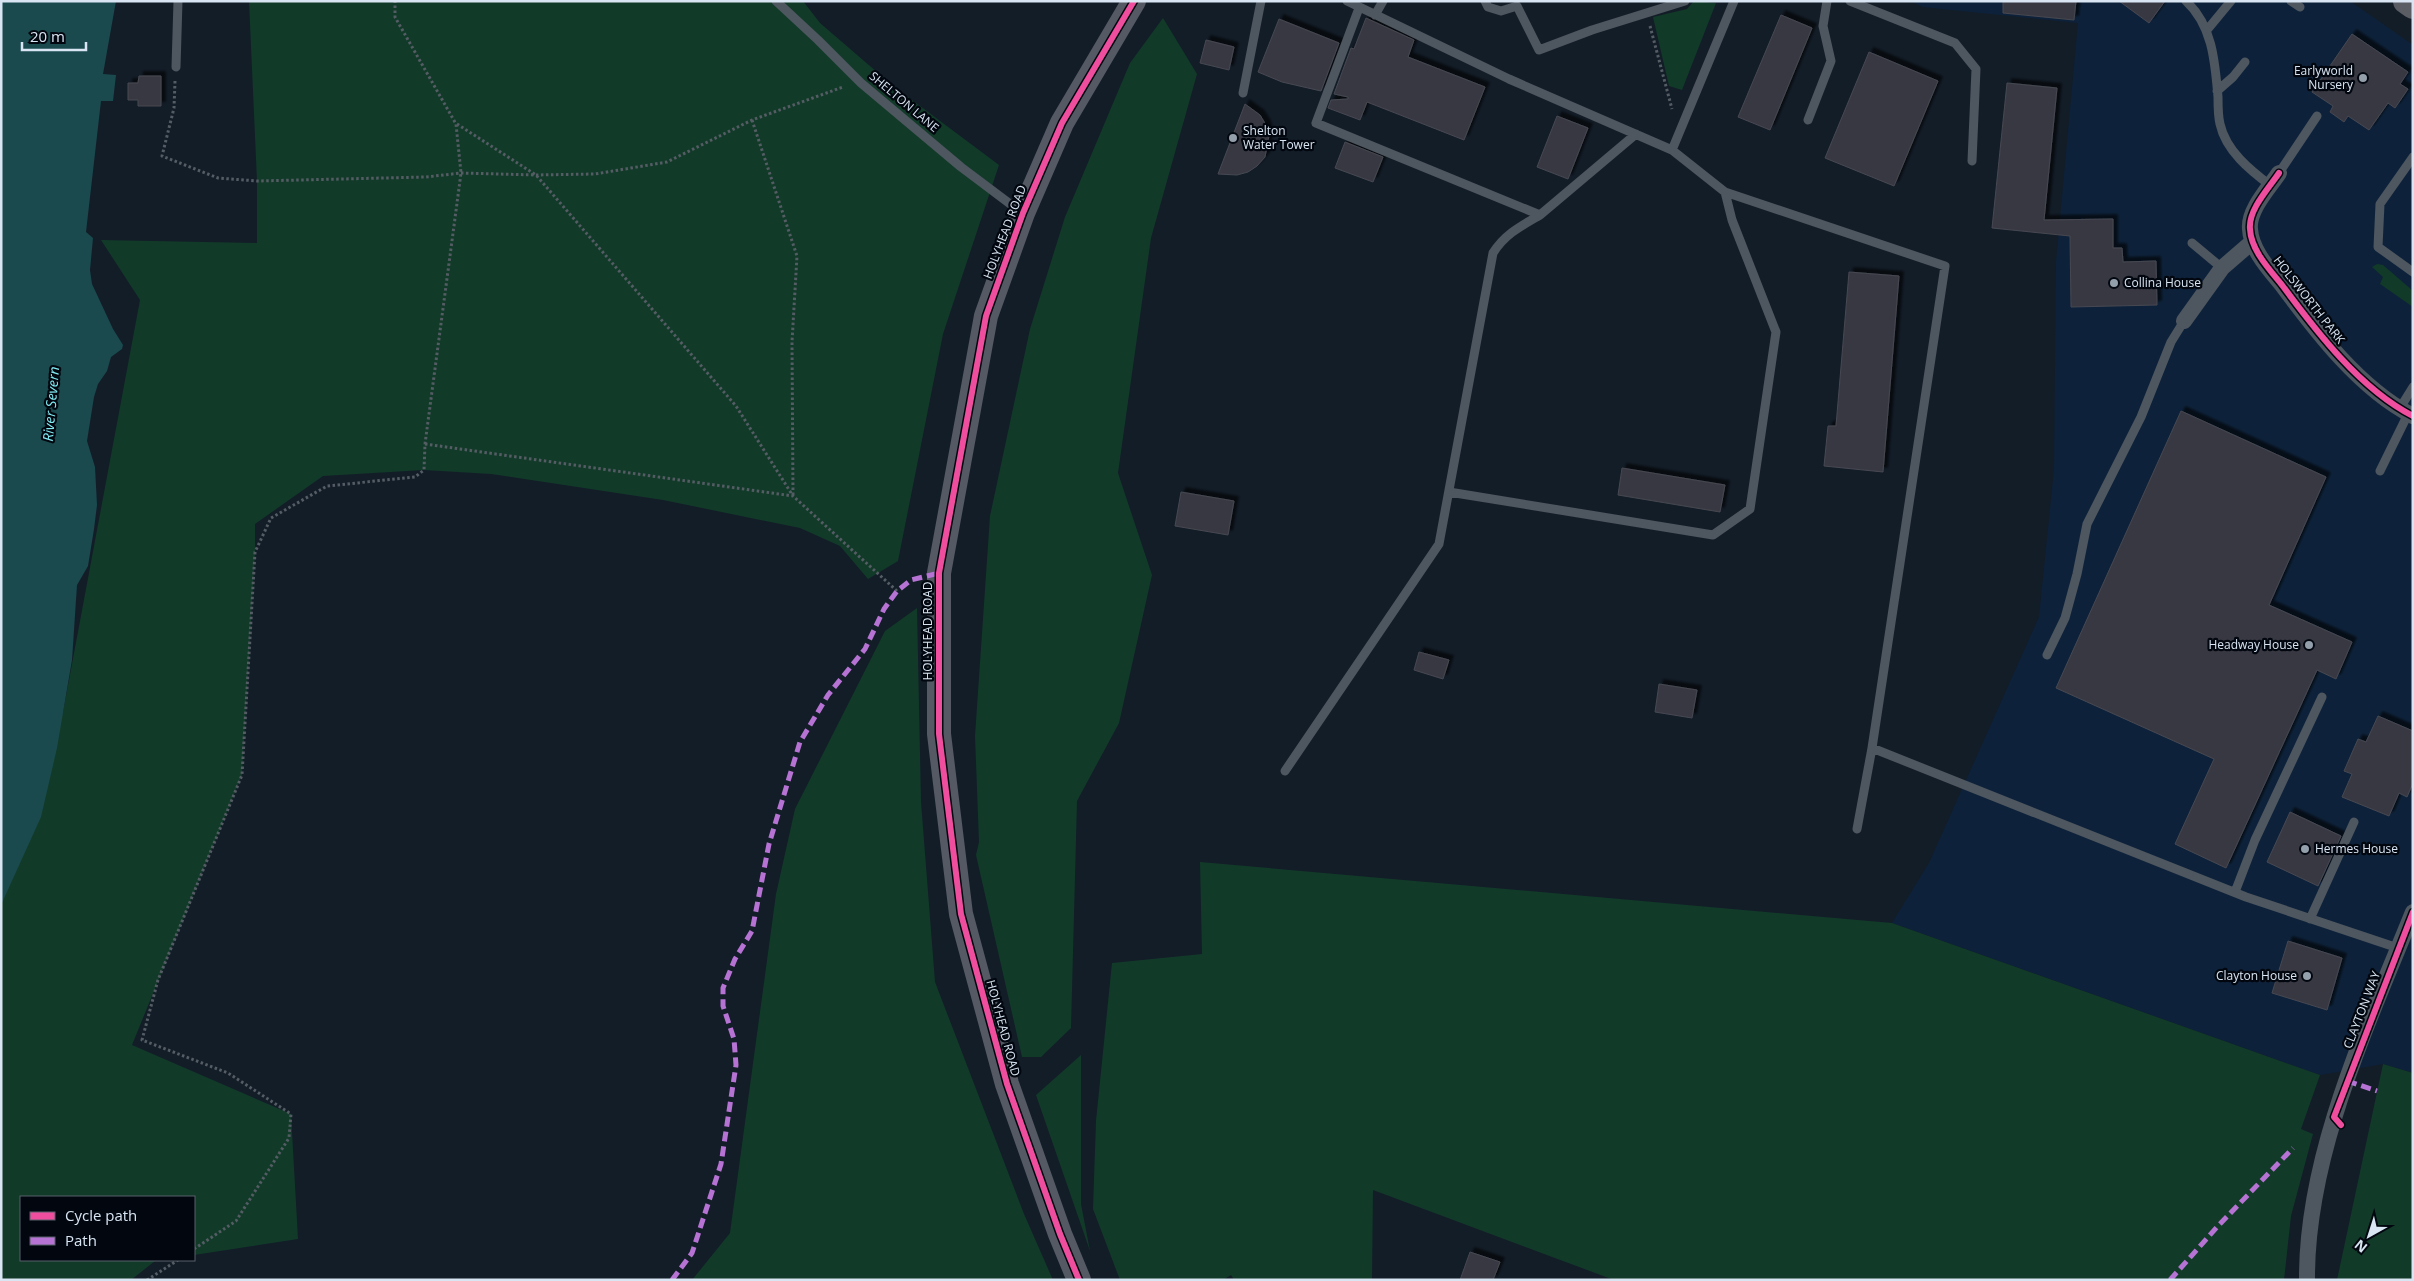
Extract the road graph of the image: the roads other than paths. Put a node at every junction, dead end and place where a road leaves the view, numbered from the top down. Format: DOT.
graph roads {
  1 [pos="178,1"];
  2 [pos="776,1"];
  3 [pos="1134,1"];
  4 [pos="1261,1"];
  5 [pos="1347,1"];
  6 [pos="1383,1"];
  7 [pos="1485,1"];
  8 [pos="1685,1"];
  9 [pos="1734,1"];
  10 [pos="1827,1"];
  11 [pos="1850,1"];
  12 [pos="2186,1"];
  13 [pos="2231,1"];
  14 [pos="2291,1"];
  15 [pos="2406,1"];
  16 [pos="2413,6"];
  17 [pos="2300,7"];
  18 [pos="1359,8"];
  19 [pos="1375,15"];
  20 [pos="2207,30"];
  21 [pos="2245,62"];
  22 [pos="176,67"];
  23 [pos="2217,91"];
  24 [pos="1243,93"];
  25 [pos="2317,116"];
  26 [pos="1808,120"];
  27 [pos="1636,134"];
  28 [pos="1672,150"];
  29 [pos="2413,157"];
  30 [pos="1972,161"];
  31 [pos="2275,179"];
  32 [pos="1725,192"];
  33 [pos="1023,214"];
  34 [pos="1540,215"];
  35 [pos="2252,242"];
  36 [pos="2192,243"];
  37 [pos="2222,268"];
  38 [pos="2413,272"];
  39 [pos="2184,321"];
  40 [pos="2413,387"];
  41 [pos="2407,412"];
  42 [pos="2380,471"];
  43 [pos="1449,492"];
  44 [pos="2047,655"];
  45 [pos="2322,697"];
  46 [pos="1872,748"];
  47 [pos="1285,772"];
  48 [pos="2354,822"];
  49 [pos="1857,828"];
  50 [pos="2235,892"];
  51 [pos="2413,912"];
  52 [pos="2310,919"];
  53 [pos="2398,948"];
  54 [pos="1079,1280"];
  55 [pos="2307,1280"];
  1 -- 22 [label="lane"];
  2 -- 33 [label="lane, SHELTON LANE"];
  3 -- 33 [label="main road, HOLYHEAD ROAD"];
  4 -- 24 [label="lane"];
  5 -- 18 [label="lane"];
  6 -- 19 [label="lane"];
  7 -- 8 [label="lane"];
  9 -- 28 [label="lane"];
  10 -- 26 [label="lane"];
  11 -- 30 [label="lane"];
  12 -- 20 [label="lane"];
  13 -- 20 [label="lane"];
  14 -- 17 [label="lane"];
  15 -- 16 [label="main road"];
  18 -- 19 [label="lane"];
  18 -- 34 [label="lane"];
  19 -- 27 [label="lane"];
  20 -- 23 [label="lane"];
  21 -- 23 [label="lane"];
  23 -- 31 [label="lane"];
  25 -- 31 [label="lane"];
  27 -- 28 [label="lane"];
  27 -- 34 [label="lane"];
  28 -- 32 [label="lane"];
  29 -- 38 [label="lane"];
  31 -- 35 [label="street"];
  32 -- 43 [label="lane"];
  32 -- 46 [label="lane"];
  33 -- 54 [label="main road, HOLYHEAD ROAD"];
  34 -- 43 [label="lane"];
  35 -- 37 [label="street"];
  35 -- 41 [label="street, HOLSWORTH PARK"];
  36 -- 37 [label="lane"];
  37 -- 39 [label="street"];
  39 -- 44 [label="lane"];
  40 -- 41 [label="lane"];
  41 -- 42 [label="lane"];
  43 -- 47 [label="lane"];
  45 -- 50 [label="lane"];
  46 -- 49 [label="lane"];
  46 -- 50 [label="lane"];
  48 -- 52 [label="lane"];
  50 -- 52 [label="lane"];
  51 -- 53 [label="street, CLAYTON WAY"];
  52 -- 53 [label="lane"];
  53 -- 55 [label="street, CLAYTON WAY"];
}
